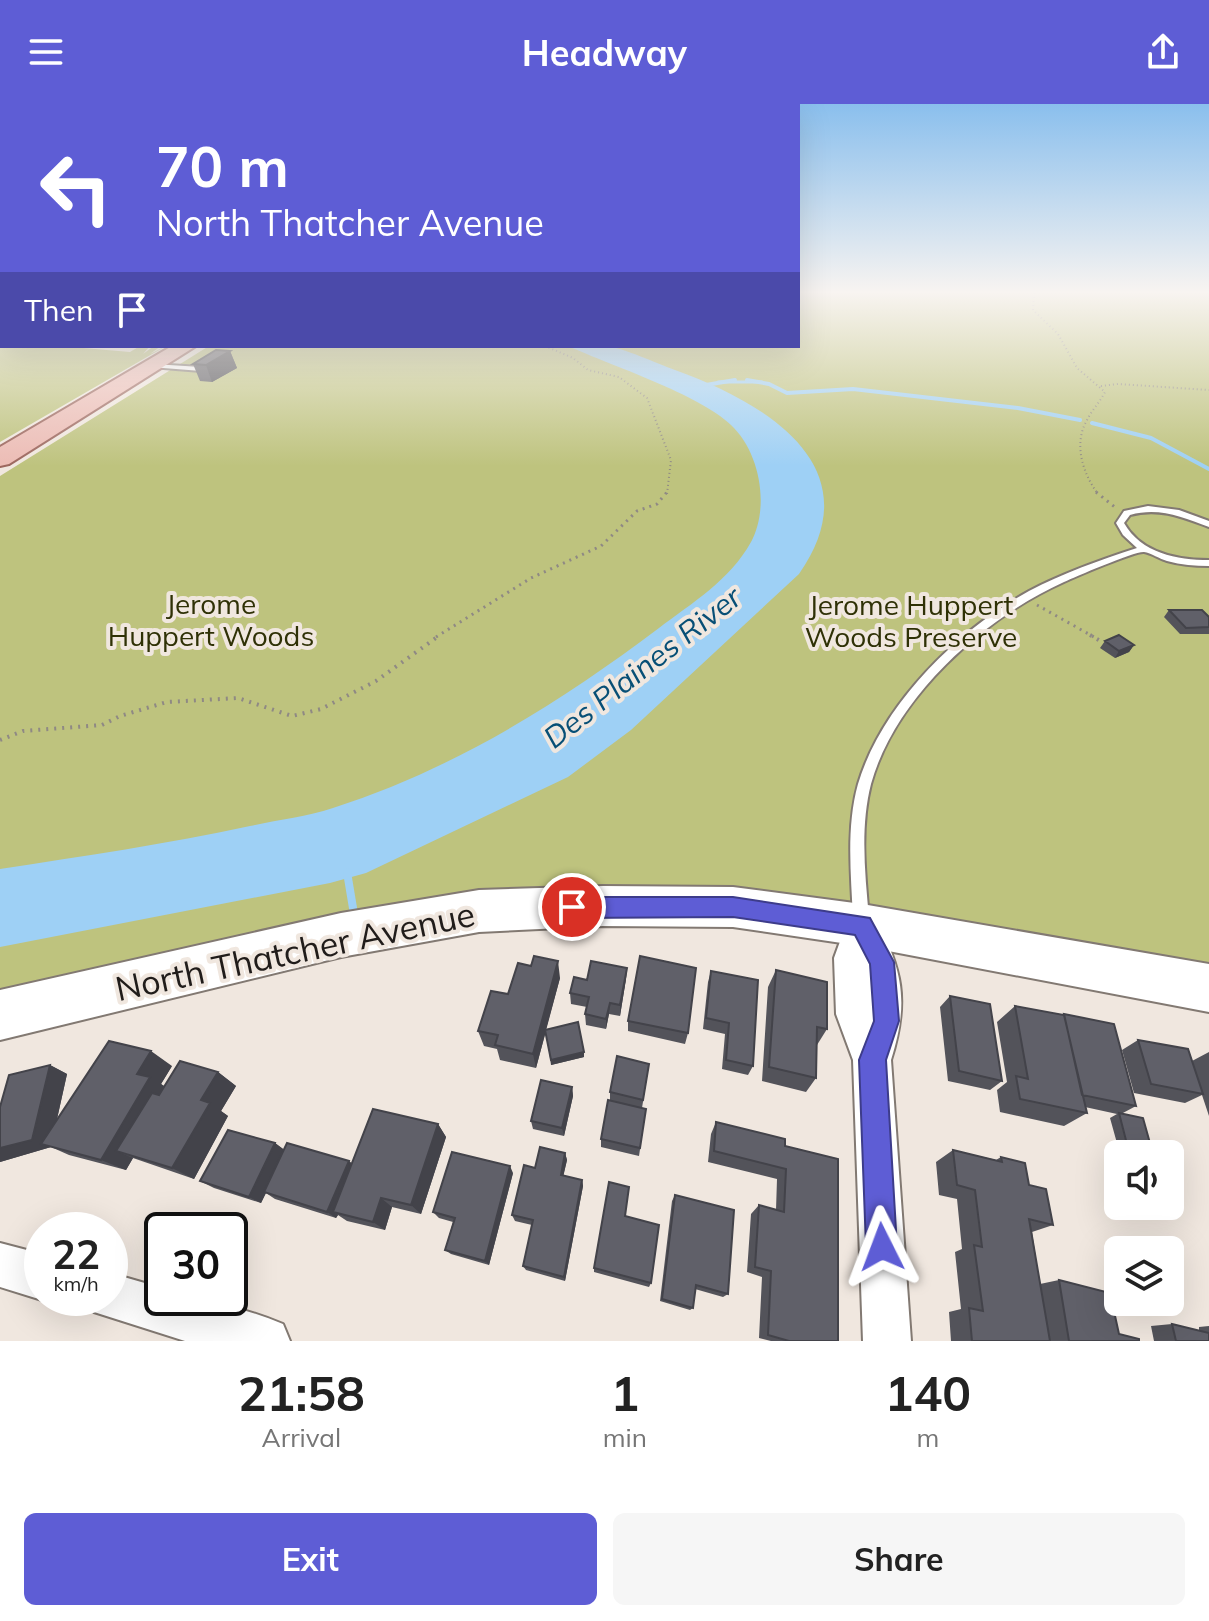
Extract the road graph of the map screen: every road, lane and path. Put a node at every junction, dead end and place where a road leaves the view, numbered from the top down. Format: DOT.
graph roads {
  1 [pos="178,351"];
  2 [pos="556,351"];
  3 [pos="1067,351"];
  4 [pos="153,366"];
  5 [pos="201,369"];
  6 [pos="1101,386"];
  7 [pos="1209,390"];
  8 [pos="0,458"];
  9 [pos="1127,513"];
  10 [pos="1209,524"];
  11 [pos="1145,548"];
  12 [pos="1209,563"];
  13 [pos="1024,598"];
  14 [pos="1108,645"];
  15 [pos="0,740"];
  16 [pos="862,925"];
  17 [pos="1209,988"];
  18 [pos="0,1015"];
  19 [pos="0,1265"];
  20 [pos="24,1272"];
  21 [pos="128,1301"];
  22 [pos="266,1341"];
  23 [pos="887,1341"];
  1 -- 4 [label="main road"];
  2 -- 15 [label="path"];
  3 -- 6 [label="path"];
  4 -- 5 [label="lane"];
  4 -- 8 [label="main road"];
  6 -- 7 [label="path"];
  6 -- 9 [label="path"];
  9 -- 10 [label="lane"];
  9 -- 11 [label="lane"];
  11 -- 12 [label="lane"];
  11 -- 13 [label="lane"];
  13 -- 14 [label="path"];
  13 -- 16 [label="lane"];
  16 -- 17 [label="street, North Thatcher Avenue"];
  16 -- 18 [label="street, North Thatcher Avenue"];
  16 -- 23 [label="street"];
  19 -- 20 [label="street"];
  21 -- 22 [label="street"];
}
